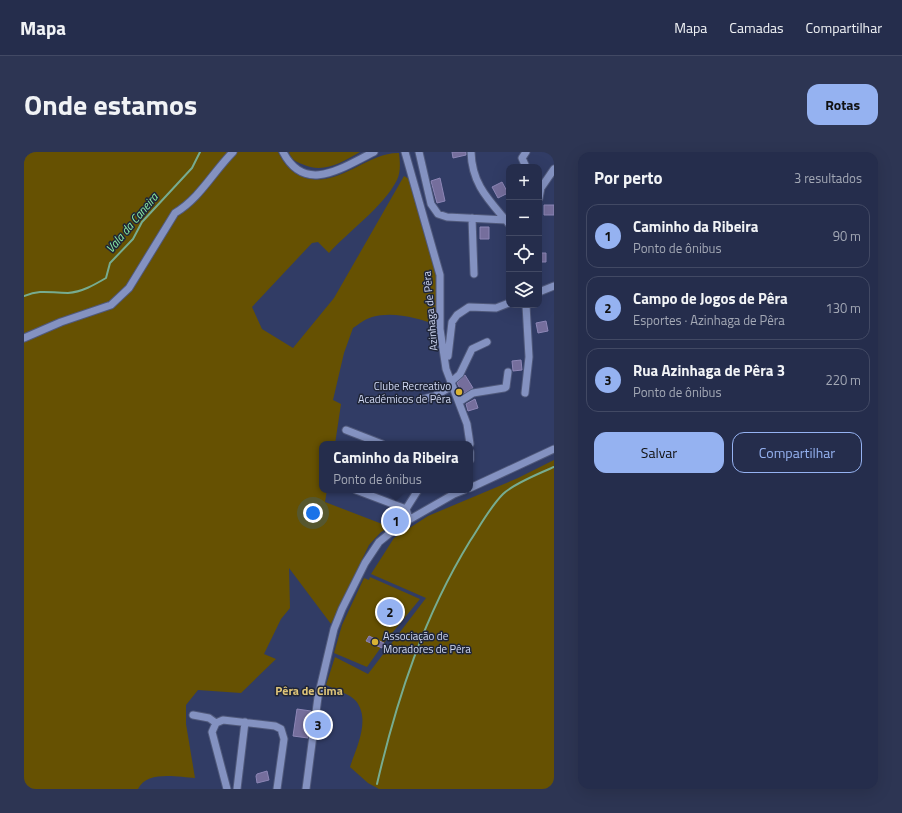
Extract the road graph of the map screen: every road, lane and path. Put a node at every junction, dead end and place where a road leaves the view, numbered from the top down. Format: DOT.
graph roads {
  1 [pos="232,152"];
  2 [pos="283,152"];
  3 [pos="374,152"];
  4 [pos="404,152"];
  5 [pos="419,152"];
  6 [pos="471,152"];
  7 [pos="526,152"];
  8 [pos="525,164"];
  9 [pos="554,169"];
  10 [pos="542,184"];
  11 [pos="472,218"];
  12 [pos="506,221"];
  13 [pos="506,222"];
  14 [pos="474,274"];
  15 [pos="554,286"];
  16 [pos="542,291"];
  17 [pos="506,304"];
  18 [pos="526,308"];
  19 [pos="24,338"];
  20 [pos="487,342"];
  21 [pos="446,369"];
  22 [pos="508,372"];
  23 [pos="451,384"];
  24 [pos="525,393"];
  25 [pos="419,400"];
  26 [pos="459,402"];
  27 [pos="346,430"];
  28 [pos="374,441"];
  29 [pos="470,441"];
  30 [pos="554,449"];
  31 [pos="473,487"];
  32 [pos="364,493"];
  33 [pos="416,493"];
  34 [pos="453,493"];
  35 [pos="406,509"];
  36 [pos="409,519"];
  37 [pos="193,715"];
  38 [pos="245,722"];
  39 [pos="216,723"];
  40 [pos="227,789"];
  41 [pos="237,789"];
  42 [pos="278,789"];
  43 [pos="306,789"];
  1 -- 19 [label="street"];
  2 -- 3 [label="street"];
  4 -- 21 [label="street, Azinhaga de Pêra"];
  5 -- 11 [label="street"];
  6 -- 12 [label="street"];
  7 -- 8 [label="street"];
  9 -- 10 [label="street"];
  11 -- 13 [label="street"];
  11 -- 14 [label="street"];
  15 -- 16 [label="street"];
  17 -- 21 [label="street"];
  18 -- 24 [label="street"];
  20 -- 23 [label="street"];
  21 -- 23 [label="street, Azinhaga de Pêra"];
  22 -- 26 [label="street"];
  23 -- 25 [label="street"];
  23 -- 26 [label="street, Azinhaga de Pêra"];
  26 -- 29 [label="street, Azinhaga de Pêra"];
  27 -- 28 [label="street"];
  30 -- 31 [label="street"];
  32 -- 35 [label="street"];
  33 -- 35 [label="street"];
  34 -- 36 [label="street"];
  35 -- 36 [label="street"];
  36 -- 43 [label="street"];
  37 -- 39 [label="street"];
  38 -- 39 [label="street"];
  38 -- 41 [label="street"];
  38 -- 42 [label="street"];
  39 -- 40 [label="street"];
}
